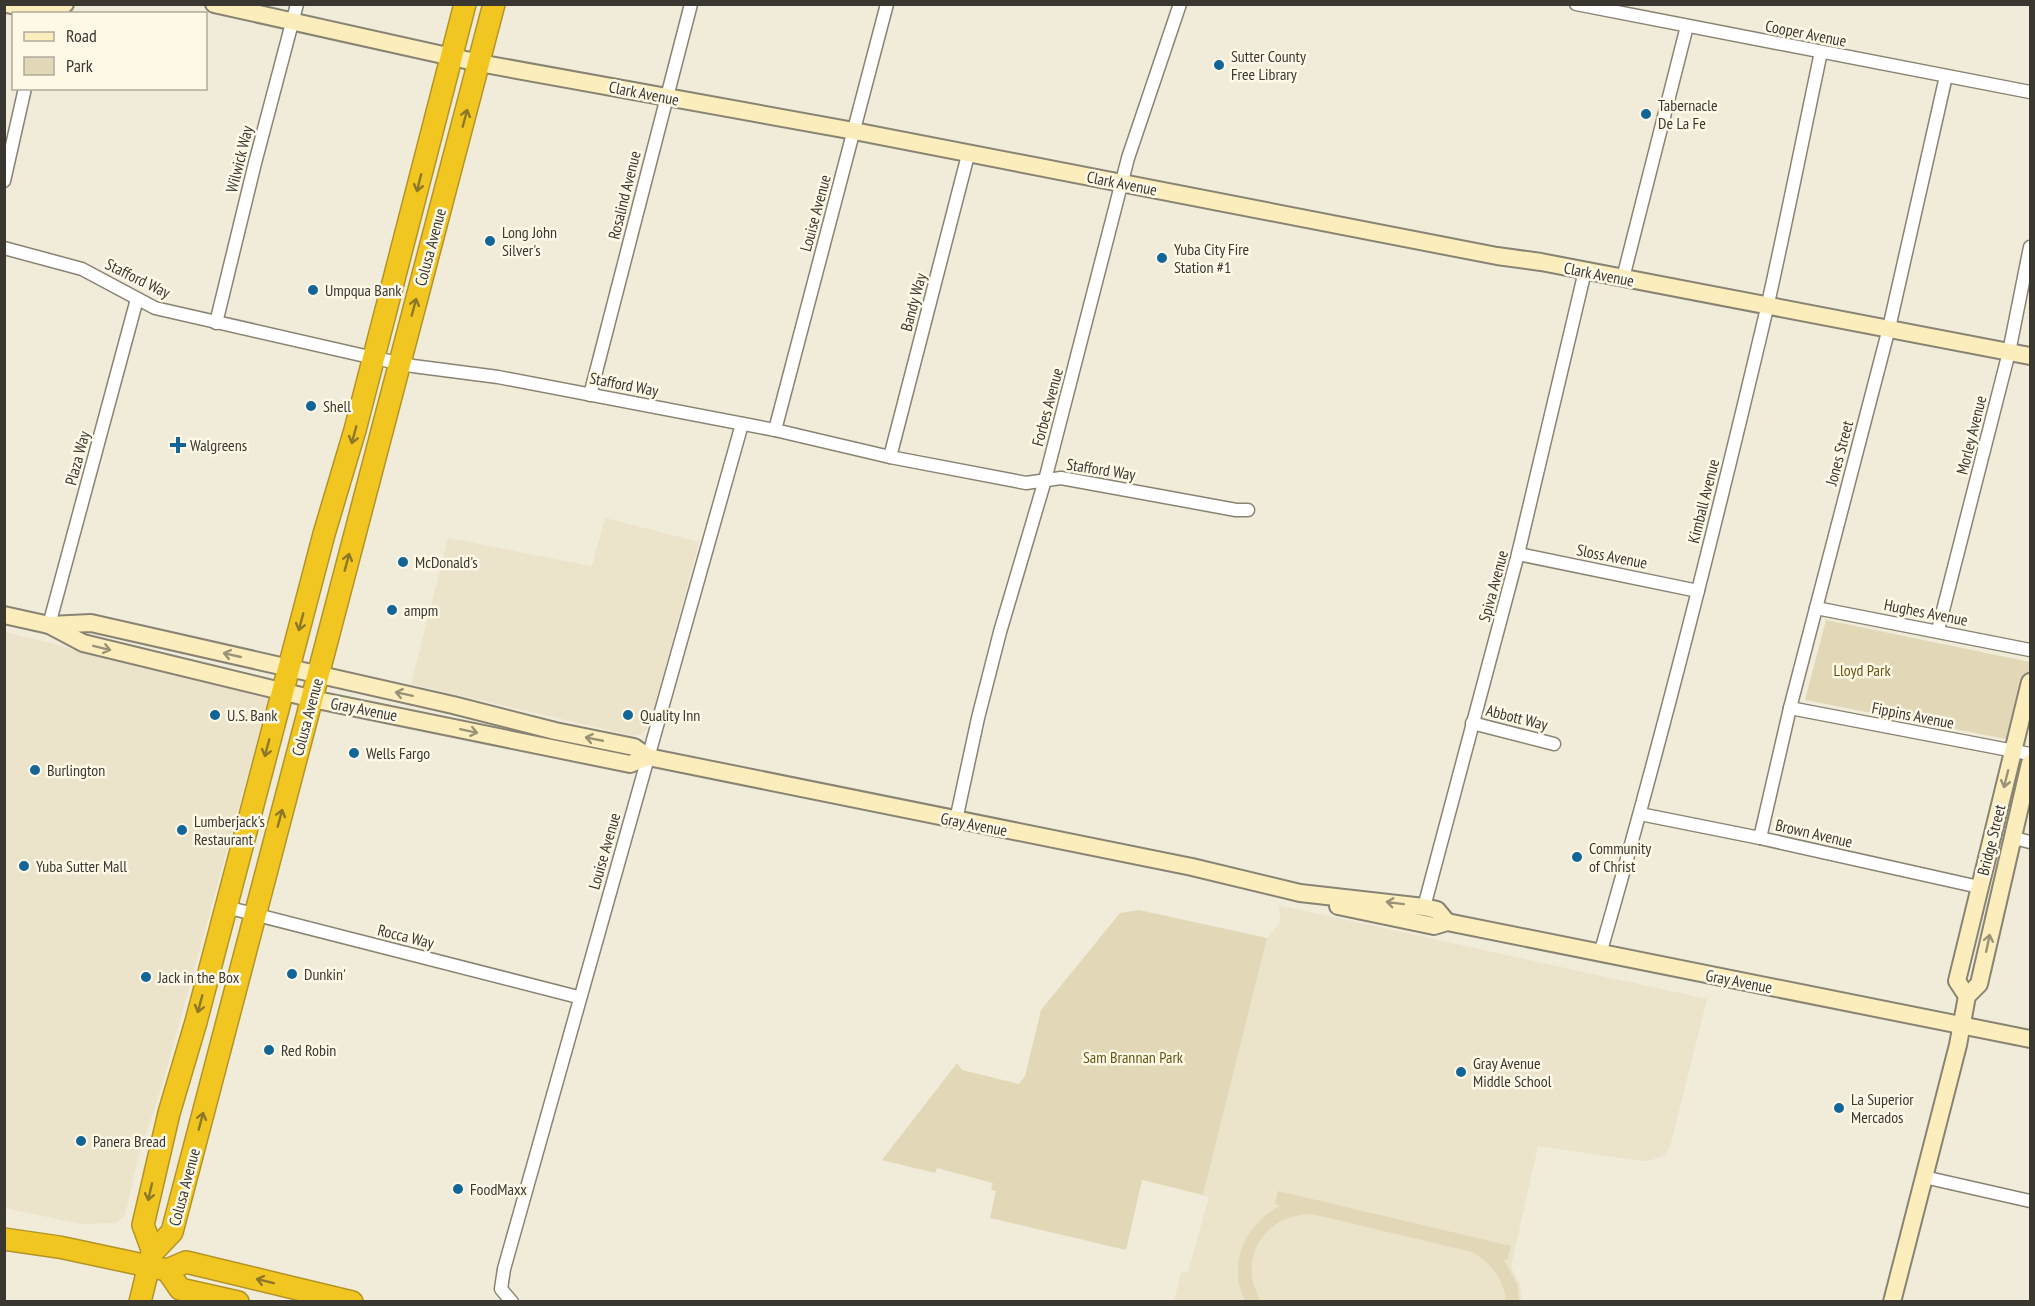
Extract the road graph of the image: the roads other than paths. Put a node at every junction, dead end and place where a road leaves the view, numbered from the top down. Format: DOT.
graph roads {
  1 [pos="8,4"];
  2 [pos="65,4"];
  3 [pos="214,4"];
  4 [pos="297,4"];
  5 [pos="465,4"];
  6 [pos="494,4"];
  7 [pos="691,4"];
  8 [pos="887,4"];
  9 [pos="1180,4"];
  10 [pos="1576,4"];
  11 [pos="1592,6"];
  12 [pos="37,12"];
  13 [pos="52,12"];
  14 [pos="292,23"];
  15 [pos="1687,26"];
  16 [pos="1821,52"];
  17 [pos="452,57"];
  18 [pos="479,63"];
  19 [pos="1946,76"];
  20 [pos="25,90"];
  21 [pos="2031,92"];
  22 [pos="666,98"];
  23 [pos="854,132"];
  24 [pos="968,155"];
  25 [pos="4,181"];
  26 [pos="1121,183"];
  27 [pos="2031,247"];
  28 [pos="4,248"];
  29 [pos="1585,271"];
  30 [pos="1623,278"];
  31 [pos="137,299"];
  32 [pos="1767,306"];
  33 [pos="216,323"];
  34 [pos="1889,328"];
  35 [pos="2009,352"];
  36 [pos="2031,356"];
  37 [pos="374,358"];
  38 [pos="399,363"];
  39 [pos="590,395"];
  40 [pos="742,424"];
  41 [pos="775,430"];
  42 [pos="890,457"];
  43 [pos="1045,480"];
  44 [pos="1248,510"];
  45 [pos="1518,554"];
  46 [pos="1698,591"];
  47 [pos="1815,608"];
  48 [pos="4,615"];
  49 [pos="49,625"];
  50 [pos="1938,630"];
  51 [pos="2031,650"];
  52 [pos="289,668"];
  53 [pos="318,675"];
  54 [pos="2031,682"];
  55 [pos="282,692"];
  56 [pos="312,699"];
  57 [pos="1790,708"];
  58 [pos="1472,723"];
  59 [pos="1554,744"];
  60 [pos="2013,751"];
  61 [pos="2031,754"];
  62 [pos="648,757"];
  63 [pos="2031,763"];
  64 [pos="1641,814"];
  65 [pos="956,820"];
  66 [pos="1760,837"];
  67 [pos="2013,838"];
  68 [pos="2031,842"];
  69 [pos="1979,887"];
  70 [pos="1300,893"];
  71 [pos="226,907"];
  72 [pos="1424,907"];
  73 [pos="255,915"];
  74 [pos="1447,922"];
  75 [pos="1600,954"];
  76 [pos="1967,996"];
  77 [pos="578,997"];
  78 [pos="1962,1026"];
  79 [pos="2031,1039"];
  80 [pos="1924,1177"];
  81 [pos="2031,1201"];
  82 [pos="4,1239"];
  83 [pos="156,1262"];
  84 [pos="350,1301"];
  85 [pos="140,1302"];
  86 [pos="237,1302"];
  87 [pos="512,1302"];
  88 [pos="1892,1302"];
  1 -- 12 [label="main road"];
  2 -- 13 [label="main road"];
  3 -- 14 [label="main road, Clark Avenue"];
  4 -- 14 [label="street, Wilwick Way"];
  5 -- 17 [label="highway, Colusa Avenue"];
  6 -- 18 [label="highway, Colusa Avenue"];
  7 -- 22 [label="street, Rosalind Avenue"];
  8 -- 23 [label="street, Louise Avenue"];
  9 -- 26 [label="street, Forbes Avenue"];
  10 -- 11 [label="street, Cooper Avenue"];
  11 -- 15 [label="street, Cooper Avenue"];
  14 -- 17 [label="main road, Clark Avenue"];
  14 -- 33 [label="street, Wilwick Way"];
  15 -- 16 [label="street, Cooper Avenue"];
  15 -- 30 [label="street"];
  16 -- 19 [label="street, Cooper Avenue"];
  16 -- 32 [label="street, Kimball Avenue"];
  17 -- 18 [label="main road, Clark Avenue"];
  17 -- 37 [label="highway, Colusa Avenue, one-way"];
  18 -- 22 [label="main road, Clark Avenue"];
  38 -- 18 [label="highway, Colusa Avenue, one-way"];
  19 -- 21 [label="street, Cooper Avenue"];
  19 -- 34 [label="street, Jones Street"];
  20 -- 25 [label="street"];
  22 -- 23 [label="main road, Clark Avenue"];
  22 -- 39 [label="street, Rosalind Avenue"];
  23 -- 24 [label="main road, Clark Avenue"];
  23 -- 41 [label="street, Louise Avenue"];
  24 -- 26 [label="main road, Clark Avenue"];
  24 -- 42 [label="street, Bandy Way"];
  26 -- 29 [label="main road, Clark Avenue"];
  26 -- 43 [label="street, Forbes Avenue"];
  27 -- 35 [label="street, Morley Avenue"];
  28 -- 31 [label="street, Stafford Way"];
  29 -- 30 [label="main road, Clark Avenue"];
  29 -- 45 [label="street, Spiva Avenue"];
  30 -- 32 [label="main road, Clark Avenue"];
  31 -- 33 [label="street, Stafford Way"];
  31 -- 49 [label="street, Plaza Way"];
  32 -- 34 [label="main road, Clark Avenue"];
  32 -- 46 [label="street, Kimball Avenue"];
  33 -- 37 [label="street, Stafford Way"];
  34 -- 35 [label="main road, Clark Avenue"];
  34 -- 47 [label="street, Jones Street"];
  35 -- 36 [label="main road, Clark Avenue"];
  35 -- 50 [label="street, Morley Avenue"];
  37 -- 38 [label="street, Stafford Way"];
  37 -- 52 [label="highway, Colusa Avenue, one-way"];
  38 -- 39 [label="street, Stafford Way"];
  53 -- 38 [label="highway, Colusa Avenue, one-way"];
  39 -- 40 [label="street, Stafford Way"];
  40 -- 41 [label="street, Stafford Way"];
  40 -- 62 [label="street, Louise Avenue"];
  41 -- 42 [label="street, Stafford Way"];
  42 -- 43 [label="street, Stafford Way"];
  43 -- 44 [label="street, Stafford Way"];
  43 -- 65 [label="street, Forbes Avenue"];
  45 -- 46 [label="street, Sloss Avenue"];
  45 -- 58 [label="street, Spiva Avenue"];
  46 -- 64 [label="street, Kimball Avenue"];
  47 -- 50 [label="street, Hughes Avenue"];
  47 -- 57 [label="street, Jones Street"];
  48 -- 49 [label="main road, Gray Avenue"];
  52 -- 49 [label="main road, Gray Avenue, one-way"];
  49 -- 55 [label="main road, Gray Avenue, one-way"];
  50 -- 51 [label="street, Hughes Avenue"];
  52 -- 53 [label="main road, Gray Avenue"];
  52 -- 55 [label="highway, Colusa Avenue"];
  53 -- 56 [label="highway, Colusa Avenue"];
  62 -- 53 [label="main road, Gray Avenue, one-way"];
  54 -- 60 [label="main road, Bridge Street"];
  55 -- 56 [label="main road, Gray Avenue"];
  55 -- 71 [label="highway, Colusa Avenue, one-way"];
  56 -- 62 [label="main road, Gray Avenue, one-way"];
  73 -- 56 [label="highway, Colusa Avenue, one-way"];
  57 -- 60 [label="street, Fippins Avenue"];
  57 -- 66 [label="street, Jones Street"];
  58 -- 59 [label="street, Abbott Way"];
  58 -- 72 [label="street, Spiva Avenue"];
  60 -- 61 [label="street, Fippins Avenue"];
  60 -- 69 [label="main road, Bridge Street, one-way"];
  62 -- 65 [label="main road, Gray Avenue"];
  62 -- 77 [label="street, Louise Avenue"];
  63 -- 67 [label="main road, Bridge Street"];
  64 -- 66 [label="street, Brown Avenue"];
  64 -- 75 [label="street, Kimball Avenue"];
  65 -- 70 [label="main road, Gray Avenue"];
  66 -- 69 [label="street, Brown Avenue"];
  67 -- 68 [label="street"];
  76 -- 67 [label="main road, Bridge Street, one-way"];
  69 -- 76 [label="main road, Bridge Street"];
  72 -- 70 [label="main road, Gray Avenue, one-way"];
  70 -- 74 [label="main road, Gray Avenue"];
  71 -- 73 [label="street, Rocca Way"];
  71 -- 83 [label="highway, Colusa Avenue, one-way"];
  72 -- 74 [label="main road, Gray Avenue"];
  73 -- 77 [label="street, Rocca Way"];
  83 -- 73 [label="highway, Colusa Avenue, one-way"];
  74 -- 75 [label="main road, Gray Avenue"];
  75 -- 78 [label="main road, Gray Avenue"];
  76 -- 78 [label="main road, Bridge Street"];
  77 -- 87 [label="street, Louise Avenue"];
  78 -- 79 [label="main road, Gray Avenue"];
  78 -- 80 [label="main road, Bridge Street"];
  80 -- 81 [label="street"];
  80 -- 88 [label="main road, Bridge Street"];
  82 -- 83 [label="highway"];
  84 -- 83 [label="highway, one-way"];
  83 -- 85 [label="highway"];
  83 -- 86 [label="highway"];
}
